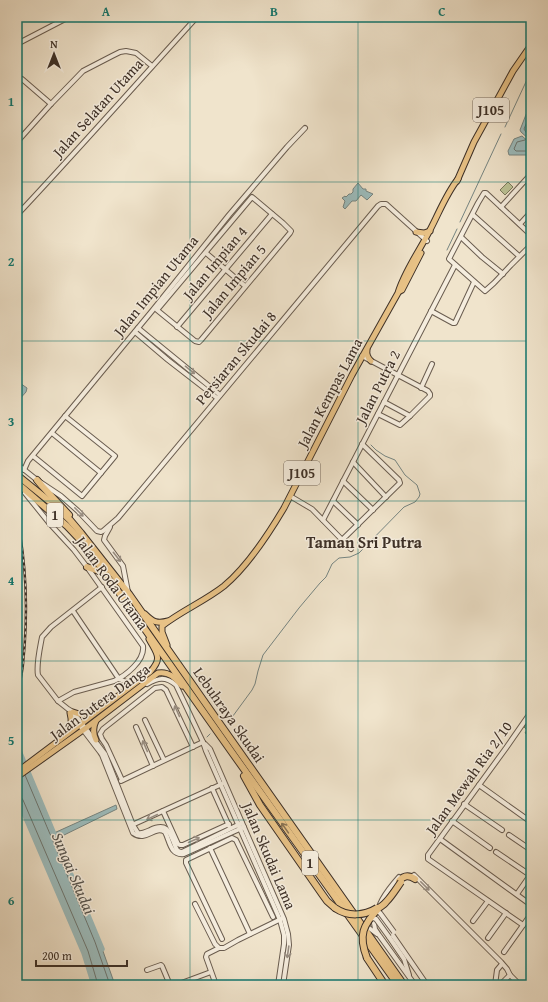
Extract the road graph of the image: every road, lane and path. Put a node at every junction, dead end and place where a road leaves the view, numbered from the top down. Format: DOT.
graph roads {
  1 [pos="69,17"];
  2 [pos="197,17"];
  3 [pos="17,44"];
  4 [pos="531,46"];
  5 [pos="152,66"];
  6 [pos="22,79"];
  7 [pos="51,104"];
  8 [pos="305,128"];
  9 [pos="17,142"];
  10 [pos="531,174"];
  11 [pos="458,179"];
  12 [pos="501,207"];
  13 [pos="531,212"];
  14 [pos="272,214"];
  15 [pos="17,215"];
  16 [pos="473,215"];
  17 [pos="520,224"];
  18 [pos="430,231"];
  19 [pos="416,232"];
  20 [pos="531,235"];
  21 [pos="461,237"];
  22 [pos="426,240"];
  23 [pos="531,245"];
  24 [pos="206,253"];
  25 [pos="519,256"];
  26 [pos="455,265"];
  27 [pos="225,270"];
  28 [pos="504,272"];
  29 [pos="474,282"];
  30 [pos="245,286"];
  31 [pos="431,311"];
  32 [pos="177,327"];
  33 [pos="138,328"];
  34 [pos="135,332"];
  35 [pos="375,332"];
  36 [pos="172,356"];
  37 [pos="362,356"];
  38 [pos="371,361"];
  39 [pos="167,362"];
  40 [pos="432,364"];
  41 [pos="352,375"];
  42 [pos="398,376"];
  43 [pos="420,388"];
  44 [pos="219,397"];
  45 [pos="384,402"];
  46 [pos="378,414"];
  47 [pos="65,416"];
  48 [pos="410,416"];
  49 [pos="52,433"];
  50 [pos="362,444"];
  51 [pos="33,456"];
  52 [pos="28,461"];
  53 [pos="352,462"];
  54 [pos="18,465"];
  55 [pos="24,470"];
  56 [pos="101,473"];
  57 [pos="17,475"];
  58 [pos="37,480"];
  59 [pos="343,481"];
  60 [pos="18,484"];
  61 [pos="290,496"];
  62 [pos="386,497"];
  63 [pos="333,501"];
  64 [pos="372,510"];
  65 [pos="323,520"];
  66 [pos="358,524"];
  67 [pos="111,525"];
  68 [pos="81,533"];
  69 [pos="343,539"];
  70 [pos="351,548"];
  71 [pos="87,567"];
  72 [pos="105,573"];
  73 [pos="102,587"];
  74 [pos="129,594"];
  75 [pos="140,608"];
  76 [pos="73,611"];
  77 [pos="169,621"];
  78 [pos="143,626"];
  79 [pos="169,650"];
  80 [pos="119,679"];
  81 [pos="134,683"];
  82 [pos="138,689"];
  83 [pos="195,700"];
  84 [pos="58,701"];
  85 [pos="107,705"];
  86 [pos="70,711"];
  87 [pos="531,712"];
  88 [pos="96,720"];
  89 [pos="145,720"];
  90 [pos="81,724"];
  91 [pos="136,727"];
  92 [pos="85,729"];
  93 [pos="96,740"];
  94 [pos="203,742"];
  95 [pos="54,744"];
  96 [pos="193,747"];
  97 [pos="231,751"];
  98 [pos="164,760"];
  99 [pos="30,765"];
  100 [pos="153,766"];
  101 [pos="17,772"];
  102 [pos="17,777"];
  103 [pos="122,780"];
  104 [pos="117,782"];
  105 [pos="223,784"];
  106 [pos="479,785"];
  107 [pos="212,788"];
  108 [pos="464,804"];
  109 [pos="126,811"];
  110 [pos="163,811"];
  111 [pos="452,821"];
  112 [pos="531,822"];
  113 [pos="228,824"];
  114 [pos="132,825"];
  115 [pos="241,826"];
  116 [pos="230,829"];
  117 [pos="502,830"];
  118 [pos="509,835"];
  119 [pos="440,839"];
  120 [pos="210,848"];
  121 [pos="490,848"];
  122 [pos="531,850"];
  123 [pos="496,852"];
  124 [pos="531,875"];
  125 [pos="410,878"];
  126 [pos="400,881"];
  127 [pos="516,894"];
  128 [pos="488,901"];
  129 [pos="195,904"];
  130 [pos="531,905"];
  131 [pos="376,911"];
  132 [pos="506,913"];
  133 [pos="531,914"];
  134 [pos="273,917"];
  135 [pos="282,919"];
  136 [pos="380,919"];
  137 [pos="358,920"];
  138 [pos="473,921"];
  139 [pos="368,922"];
  140 [pos="374,923"];
  141 [pos="523,925"];
  142 [pos="250,934"];
  143 [pos="379,935"];
  144 [pos="488,938"];
  145 [pos="222,939"];
  146 [pos="396,942"];
  147 [pos="219,948"];
  148 [pos="504,952"];
  149 [pos="502,964"];
  150 [pos="147,970"];
  151 [pos="211,972"];
  152 [pos="510,975"];
  153 [pos="410,978"];
  154 [pos="170,985"];
  155 [pos="176,985"];
  156 [pos="216,985"];
  157 [pos="278,985"];
  158 [pos="283,985"];
  159 [pos="385,985"];
  160 [pos="398,985"];
  161 [pos="404,985"];
  162 [pos="415,985"];
  163 [pos="427,985"];
  164 [pos="495,985"];
  165 [pos="500,985"];
  166 [pos="520,985"];
  1 -- 3 [label="street"];
  2 -- 5 [label="street, Jalan Selatan Utama"];
  4 -- 11 [label="main road, Jalan Kempas Lama / J105"];
  5 -- 7 [label="street"];
  5 -- 15 [label="street, Jalan Selatan Utama"];
  6 -- 7 [label="street"];
  7 -- 9 [label="street"];
  8 -- 33 [label="street, Jalan Impian Utama"];
  10 -- 12 [label="street"];
  11 -- 18 [label="main road, Jalan Kempas Lama / J105"];
  11 -- 22 [label="main road, Jalan Kempas Lama / J105"];
  12 -- 16 [label="street"];
  12 -- 17 [label="street"];
  13 -- 17 [label="street"];
  14 -- 24 [label="street"];
  14 -- 27 [label="street, Jalan Impian 4"];
  14 -- 30 [label="street, Jalan Impian 5"];
  16 -- 21 [label="street"];
  16 -- 25 [label="street"];
  17 -- 20 [label="street"];
  18 -- 19 [label="main road"];
  18 -- 22 [label="main road, Jalan Kempas Lama / J105"];
  19 -- 22 [label="street"];
  19 -- 44 [label="street, Persiaran Skudai 8"];
  21 -- 26 [label="street"];
  21 -- 28 [label="street"];
  22 -- 35 [label="main road, Jalan Kempas Lama / J105"];
  23 -- 25 [label="street"];
  24 -- 27 [label="street"];
  24 -- 32 [label="street"];
  25 -- 28 [label="street"];
  26 -- 29 [label="street"];
  26 -- 31 [label="street, Jalan Putra 2"];
  27 -- 30 [label="street"];
  27 -- 32 [label="street, Jalan Impian 4"];
  28 -- 29 [label="street"];
  29 -- 31 [label="street"];
  30 -- 32 [label="street, Jalan Impian 5"];
  31 -- 42 [label="street, Jalan Putra 2"];
  33 -- 34 [label="street, Jalan Impian Utama"];
  33 -- 36 [label="street"];
  34 -- 39 [label="street"];
  34 -- 47 [label="street, Jalan Impian Utama"];
  35 -- 37 [label="main road, Jalan Kempas Lama / J105"];
  35 -- 38 [label="main road"];
  36 -- 39 [label="street"];
  36 -- 44 [label="street, one-way"];
  37 -- 38 [label="street"];
  37 -- 41 [label="main road, Jalan Kempas Lama / J105"];
  38 -- 41 [label="main road"];
  38 -- 42 [label="street"];
  39 -- 44 [label="street"];
  40 -- 43 [label="street"];
  41 -- 61 [label="main road, Jalan Kempas Lama / J105"];
  42 -- 43 [label="street"];
  42 -- 45 [label="street, Jalan Putra 2"];
  43 -- 48 [label="street"];
  44 -- 67 [label="street, Persiaran Skudai 8"];
  45 -- 46 [label="street, Jalan Putra 2"];
  45 -- 48 [label="street"];
  46 -- 48 [label="street"];
  46 -- 50 [label="street, Jalan Putra 2"];
  47 -- 49 [label="street, Jalan Impian Utama"];
  47 -- 56 [label="street"];
  49 -- 51 [label="street, Jalan Impian Utama"];
  49 -- 56 [label="street"];
  50 -- 53 [label="street, Jalan Putra 2"];
  50 -- 62 [label="street"];
  51 -- 52 [label="street, Jalan Impian Utama"];
  51 -- 56 [label="street"];
  52 -- 54 [label="street, Jalan Impian Utama"];
  52 -- 55 [label="street, Jalan Impian Utama"];
  53 -- 59 [label="street, Jalan Putra 2"];
  53 -- 62 [label="street"];
  54 -- 55 [label="street"];
  55 -- 58 [label="street"];
  57 -- 68 [label="highway, Lebuhraya Skudai / 1"];
  58 -- 67 [label="street, one-way"];
  58 -- 68 [label="highway"];
  59 -- 63 [label="street, Jalan Putra 2"];
  59 -- 64 [label="street"];
  60 -- 71 [label="street, Jalan Roda Utama"];
  60 -- 72 [label="highway, Lebuhraya Skudai / 1"];
  61 -- 65 [label="street"];
  61 -- 77 [label="main road, Jalan Kempas Lama / J105"];
  62 -- 64 [label="street"];
  63 -- 65 [label="street, Jalan Putra 2"];
  63 -- 66 [label="street"];
  64 -- 66 [label="street"];
  65 -- 69 [label="street"];
  66 -- 69 [label="street"];
  67 -- 74 [label="street, one-way"];
  68 -- 74 [label="highway, Lebuhraya Skudai / 1"];
  69 -- 70 [label="street"];
  71 -- 72 [label="highway"];
  71 -- 73 [label="street, Jalan Roda Utama"];
  72 -- 78 [label="highway, Lebuhraya Skudai / 1"];
  73 -- 76 [label="street"];
  73 -- 80 [label="street, Jalan Roda Utama"];
  74 -- 75 [label="highway, Lebuhraya Skudai / 1"];
  75 -- 77 [label="main road"];
  75 -- 79 [label="highway, Lebuhraya Skudai / 1"];
  76 -- 80 [label="street"];
  76 -- 84 [label="street"];
  77 -- 79 [label="main road"];
  78 -- 81 [label="main road, Jalan Sutera Danga"];
  78 -- 83 [label="highway, Lebuhraya Skudai / 1"];
  79 -- 137 [label="highway, Lebuhraya Skudai / 1"];
  80 -- 81 [label="street"];
  80 -- 84 [label="street"];
  81 -- 85 [label="main road, Jalan Sutera Danga"];
  82 -- 83 [label="main road, Jalan Sutera Danga"];
  82 -- 88 [label="main road, Jalan Sutera Danga"];
  82 -- 94 [label="street, Jalan Skudai Lama"];
  83 -- 97 [label="highway, Lebuhraya Skudai / 1"];
  84 -- 86 [label="street"];
  85 -- 86 [label="main road"];
  85 -- 90 [label="main road, Jalan Sutera Danga"];
  86 -- 90 [label="street"];
  86 -- 95 [label="main road"];
  87 -- 106 [label="street, Jalan Mewah Ria 2/10"];
  88 -- 92 [label="main road, Jalan Sutera Danga"];
  88 -- 93 [label="main road"];
  89 -- 98 [label="street"];
  90 -- 92 [label="street"];
  90 -- 95 [label="main road, Jalan Sutera Danga"];
  100 -- 91 [label="street, one-way"];
  92 -- 93 [label="street"];
  92 -- 99 [label="main road, Jalan Sutera Danga"];
  92 -- 109 [label="street"];
  93 -- 104 [label="street"];
  94 -- 96 [label="street"];
  94 -- 105 [label="street, Jalan Skudai Lama"];
  95 -- 99 [label="main road, Jalan Sutera Danga"];
  96 -- 98 [label="street"];
  96 -- 103 [label="street, one-way"];
  97 -- 126 [label="highway, bridge"];
  160 -- 97 [label="highway, Lebuhraya Skudai / 1, one-way"];
  98 -- 100 [label="street"];
  99 -- 101 [label="main road, Jalan Sutera Danga"];
  99 -- 102 [label="main road, Jalan Sutera Danga"];
  100 -- 103 [label="street"];
  103 -- 104 [label="street"];
  104 -- 109 [label="street"];
  105 -- 107 [label="street"];
  105 -- 115 [label="street, Jalan Skudai Lama"];
  106 -- 108 [label="street, Jalan Mewah Ria 2/10"];
  106 -- 112 [label="street"];
  107 -- 110 [label="street"];
  107 -- 113 [label="street"];
  108 -- 111 [label="street, Jalan Mewah Ria 2/10"];
  108 -- 117 [label="street"];
  109 -- 114 [label="street"];
  110 -- 113 [label="street, one-way"];
  110 -- 114 [label="street, one-way"];
  111 -- 119 [label="street, Jalan Mewah Ria 2/10"];
  111 -- 121 [label="street"];
  113 -- 116 [label="street"];
  114 -- 115 [label="street"];
  114 -- 116 [label="street"];
  115 -- 116 [label="street"];
  115 -- 135 [label="street, Jalan Skudai Lama"];
  118 -- 122 [label="street"];
  119 -- 127 [label="street"];
  119 -- 128 [label="street, Jalan Mewah Ria 2/10"];
  120 -- 134 [label="street"];
  120 -- 142 [label="street"];
  120 -- 145 [label="street"];
  123 -- 124 [label="street"];
  124 -- 127 [label="street"];
  125 -- 126 [label="highway"];
  126 -- 131 [label="highway, bridge"];
  127 -- 130 [label="street"];
  128 -- 132 [label="street"];
  128 -- 138 [label="street"];
  129 -- 147 [label="street"];
  131 -- 139 [label="highway, bridge"];
  131 -- 146 [label="street, bridge"];
  132 -- 141 [label="street"];
  132 -- 144 [label="street"];
  133 -- 141 [label="street"];
  135 -- 142 [label="street"];
  135 -- 157 [label="street, Jalan Skudai Lama"];
  135 -- 158 [label="street, Jalan Skudai Lama, one-way"];
  136 -- 140 [label="street"];
  136 -- 146 [label="street"];
  136 -- 149 [label="street, one-way"];
  137 -- 139 [label="street"];
  137 -- 161 [label="highway, Lebuhraya Skudai / 1"];
  139 -- 140 [label="street"];
  139 -- 143 [label="street"];
  139 -- 153 [label="street, bridge"];
  139 -- 159 [label="highway, bridge"];
  140 -- 143 [label="street"];
  141 -- 148 [label="street"];
  142 -- 147 [label="street"];
  143 -- 153 [label="street"];
  146 -- 163 [label="street"];
  147 -- 151 [label="street"];
  149 -- 152 [label="street"];
  149 -- 164 [label="street"];
  150 -- 154 [label="street"];
  151 -- 155 [label="street"];
  151 -- 156 [label="street"];
  152 -- 165 [label="street"];
  152 -- 166 [label="street"];
  153 -- 162 [label="street"];
}
